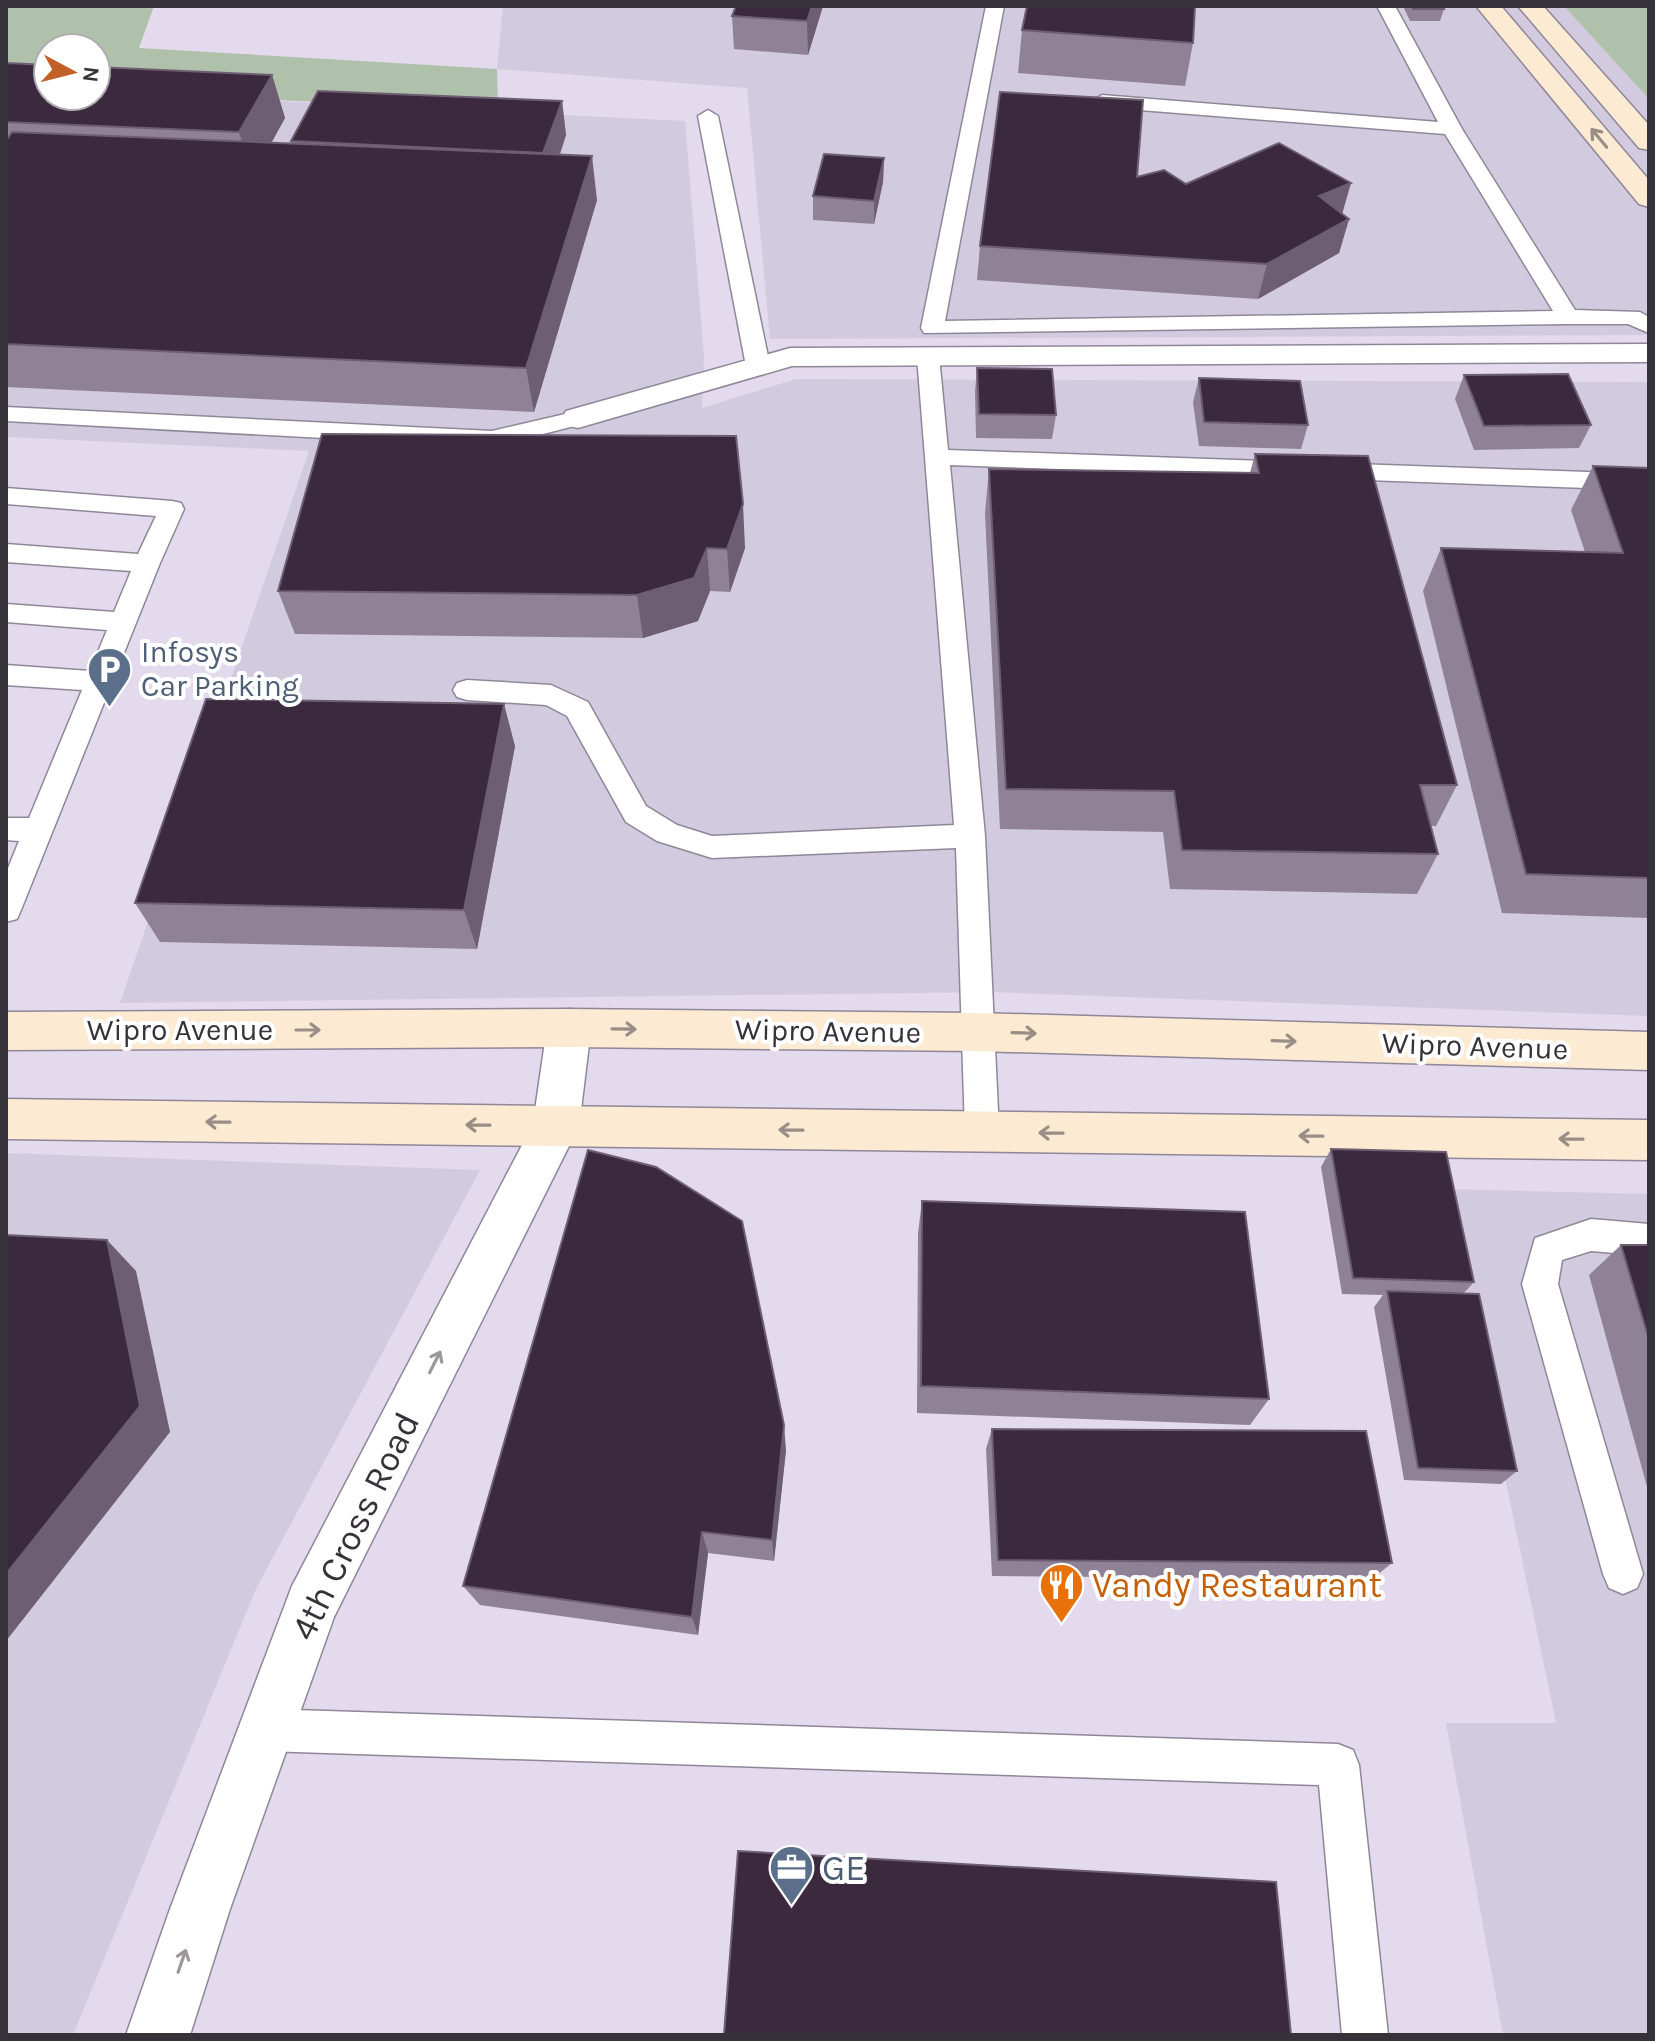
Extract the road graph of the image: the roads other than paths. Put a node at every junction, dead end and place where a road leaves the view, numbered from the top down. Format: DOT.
graph roads {
  1 [pos="995,6"];
  2 [pos="1386,6"];
  3 [pos="1488,6"];
  4 [pos="1530,6"];
  5 [pos="1088,100"];
  6 [pos="708,116"];
  7 [pos="1452,129"];
  8 [pos="1649,142"];
  9 [pos="1649,198"];
  10 [pos="1568,317"];
  11 [pos="1649,326"];
  12 [pos="1649,353"];
  13 [pos="928,356"];
  14 [pos="758,366"];
  15 [pos="6,414"];
  16 [pos="578,418"];
  17 [pos="937,457"];
  18 [pos="1649,488"];
  19 [pos="6,496"];
  20 [pos="6,553"];
  21 [pos="147,563"];
  22 [pos="6,613"];
  23 [pos="125,622"];
  24 [pos="6,675"];
  25 [pos="100,681"];
  26 [pos="467,690"];
  27 [pos="6,829"];
  28 [pos="37,830"];
  29 [pos="970,836"];
  30 [pos="6,910"];
  31 [pos="569,1028"];
  32 [pos="6,1031"];
  33 [pos="977,1032"];
  34 [pos="1649,1051"];
  35 [pos="6,1119"];
  36 [pos="556,1126"];
  37 [pos="982,1132"];
  38 [pos="1649,1140"];
  39 [pos="1649,1240"];
  40 [pos="1623,1574"];
  41 [pos="265,1730"];
  42 [pos="158,2035"];
  43 [pos="1365,2035"];
  1 -- 10 [label="lane"];
  2 -- 7 [label="lane"];
  9 -- 3 [label="main road, one-way"];
  4 -- 8 [label="main road"];
  5 -- 7 [label="lane"];
  6 -- 14 [label="lane"];
  7 -- 10 [label="lane"];
  10 -- 11 [label="lane"];
  12 -- 13 [label="street"];
  13 -- 14 [label="street"];
  13 -- 17 [label="lane"];
  14 -- 16 [label="street"];
  15 -- 16 [label="lane"];
  17 -- 18 [label="lane"];
  17 -- 29 [label="lane"];
  19 -- 21 [label="lane"];
  20 -- 21 [label="lane"];
  21 -- 23 [label="lane"];
  22 -- 23 [label="lane"];
  23 -- 25 [label="lane"];
  24 -- 25 [label="lane"];
  25 -- 28 [label="lane"];
  26 -- 29 [label="lane"];
  27 -- 28 [label="lane"];
  28 -- 30 [label="lane"];
  29 -- 33 [label="lane"];
  32 -- 31 [label="main road, Wipro Avenue, one-way"];
  31 -- 33 [label="main road, Wipro Avenue, one-way"];
  31 -- 36 [label="street, 4th Cross Road"];
  33 -- 34 [label="main road, Wipro Avenue, one-way"];
  33 -- 37 [label="lane"];
  36 -- 35 [label="main road, one-way"];
  37 -- 36 [label="main road, one-way"];
  41 -- 36 [label="street, 4th Cross Road, one-way"];
  38 -- 37 [label="main road, one-way"];
  39 -- 40 [label="lane"];
  42 -- 41 [label="street, 4th Cross Road, one-way"];
  41 -- 43 [label="lane"];
}
